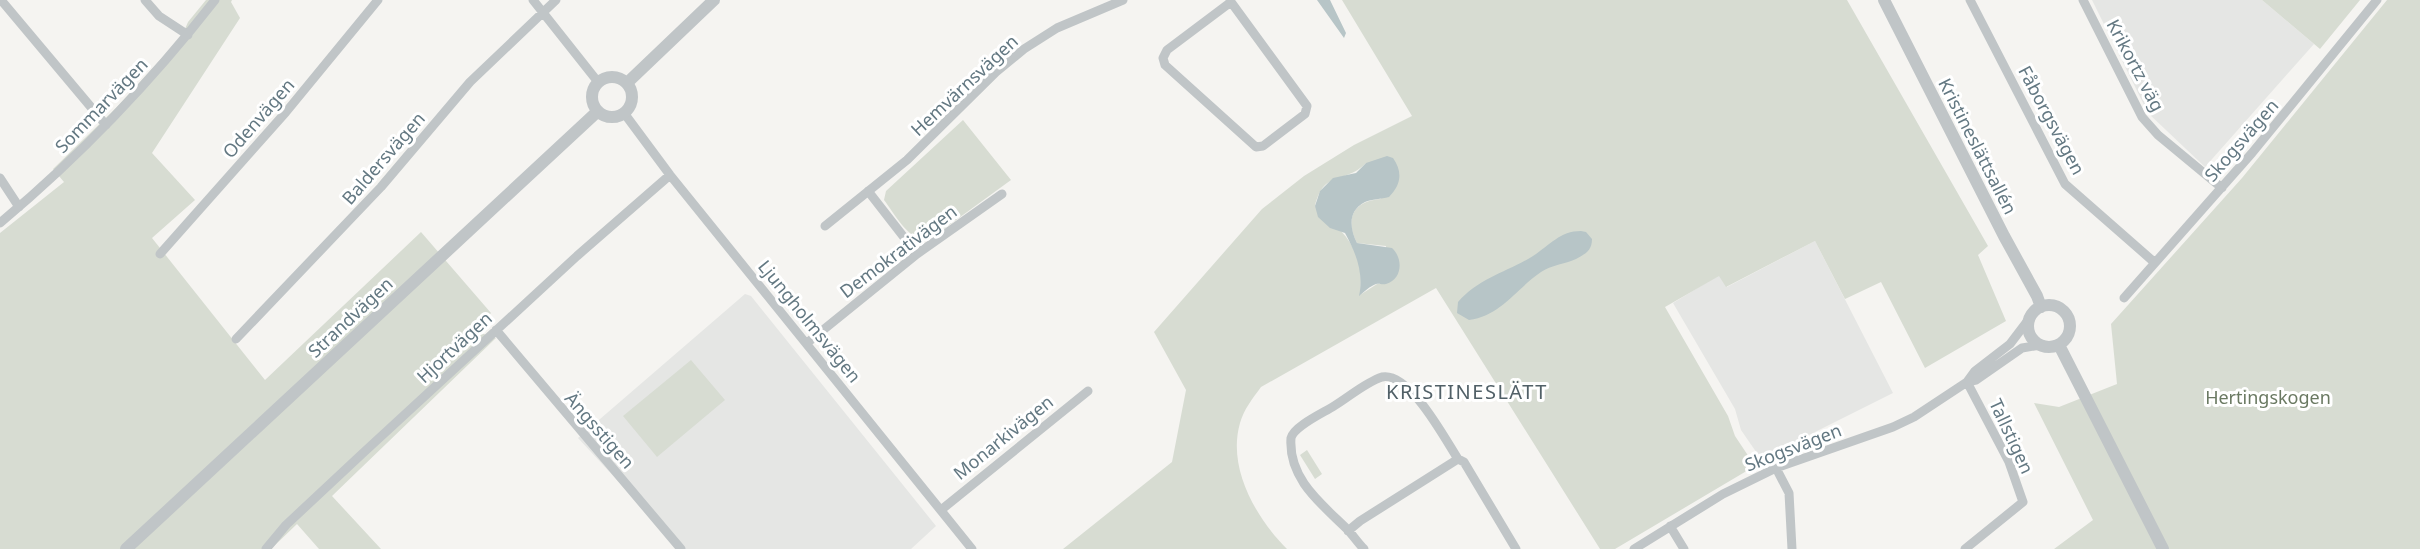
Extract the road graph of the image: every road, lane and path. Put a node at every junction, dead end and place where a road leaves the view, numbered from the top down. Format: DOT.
graph roads {
  1 [pos="1,0"];
  2 [pos="145,0"];
  3 [pos="215,0"];
  4 [pos="378,0"];
  5 [pos="534,0"];
  6 [pos="556,0"];
  7 [pos="714,0"];
  8 [pos="1123,0"];
  9 [pos="1884,0"];
  10 [pos="1970,0"];
  11 [pos="2083,0"];
  12 [pos="2377,0"];
  13 [pos="1230,1"];
  14 [pos="542,11"];
  15 [pos="188,35"];
  16 [pos="598,82"];
  17 [pos="627,83"];
  18 [pos="598,111"];
  19 [pos="624,113"];
  20 [pos="106,125"];
  21 [pos="670,175"];
  22 [pos="0,178"];
  23 [pos="2222,188"];
  24 [pos="868,191"];
  25 [pos="1002,194"];
  26 [pos="19,207"];
  27 [pos="0,223"];
  28 [pos="825,226"];
  29 [pos="160,254"];
  30 [pos="917,254"];
  31 [pos="2154,262"];
  32 [pos="2124,298"];
  33 [pos="2041,307"];
  34 [pos="2030,319"];
  35 [pos="496,330"];
  36 [pos="236,339"];
  37 [pos="807,343"];
  38 [pos="2040,345"];
  39 [pos="2059,345"];
  40 [pos="1967,382"];
  41 [pos="1088,391"];
  42 [pos="1458,459"];
  43 [pos="1776,468"];
  44 [pos="941,510"];
  45 [pos="1671,526"];
  46 [pos="1348,531"];
  47 [pos="126,549"];
  48 [pos="266,549"];
  49 [pos="681,549"];
  50 [pos="972,549"];
  51 [pos="1364,549"];
  52 [pos="1516,549"];
  53 [pos="1634,549"];
  54 [pos="1684,549"];
  55 [pos="1792,549"];
  56 [pos="1965,549"];
  57 [pos="2163,549"];
  1 -- 20 [label="street"];
  2 -- 15 [label="street"];
  3 -- 15 [label="street, Sommarvägen"];
  4 -- 29 [label="street, Odenvägen"];
  5 -- 14 [label="street"];
  6 -- 14 [label="street, Baldersvägen"];
  7 -- 17 [label="street"];
  8 -- 24 [label="street, Hemvärnsvägen"];
  9 -- 33 [label="street, Kristineslättsallén"];
  10 -- 31 [label="street, Fåborgsvägen"];
  11 -- 23 [label="street, Krikortz väg"];
  12 -- 23 [label="street, Skogsvägen"];
  13 -- 13 [label="street"];
  14 -- 16 [label="street"];
  14 -- 36 [label="street, Baldersvägen"];
  15 -- 20 [label="street, Sommarvägen"];
  16 -- 17 [label="street"];
  16 -- 18 [label="street"];
  17 -- 19 [label="street"];
  18 -- 19 [label="street"];
  18 -- 47 [label="street, Strandvägen"];
  19 -- 21 [label="street, Ljungholmsvägen"];
  20 -- 26 [label="street, Sommarvägen"];
  21 -- 35 [label="street, Hjortvägen"];
  21 -- 37 [label="street, Ljungholmsvägen"];
  22 -- 26 [label="street"];
  23 -- 31 [label="street, Skogsvägen"];
  24 -- 28 [label="street, Hemvärnsvägen"];
  24 -- 30 [label="street"];
  25 -- 30 [label="street, Demokrativägen"];
  26 -- 27 [label="street, Sommarvägen"];
  30 -- 37 [label="street, Demokrativägen"];
  31 -- 32 [label="street, Skogsvägen"];
  33 -- 34 [label="street"];
  33 -- 39 [label="street"];
  34 -- 38 [label="street"];
  34 -- 40 [label="street, Skogsvägen"];
  35 -- 48 [label="street, Hjortvägen"];
  35 -- 49 [label="street, Ängsstigen"];
  37 -- 44 [label="street, Ljungholmsvägen"];
  38 -- 39 [label="street"];
  38 -- 40 [label="street, Skogsvägen"];
  39 -- 57 [label="street"];
  40 -- 43 [label="street, Skogsvägen"];
  40 -- 56 [label="street, Tallstigen"];
  41 -- 44 [label="street, Monarkivägen"];
  42 -- 46 [label="street"];
  42 -- 46 [label="street"];
  42 -- 52 [label="street"];
  43 -- 45 [label="street, Skogsvägen"];
  43 -- 55 [label="street"];
  44 -- 50 [label="street, Ljungholmsvägen"];
  45 -- 53 [label="street, Skogsvägen"];
  45 -- 54 [label="street"];
  46 -- 51 [label="street"];
}
